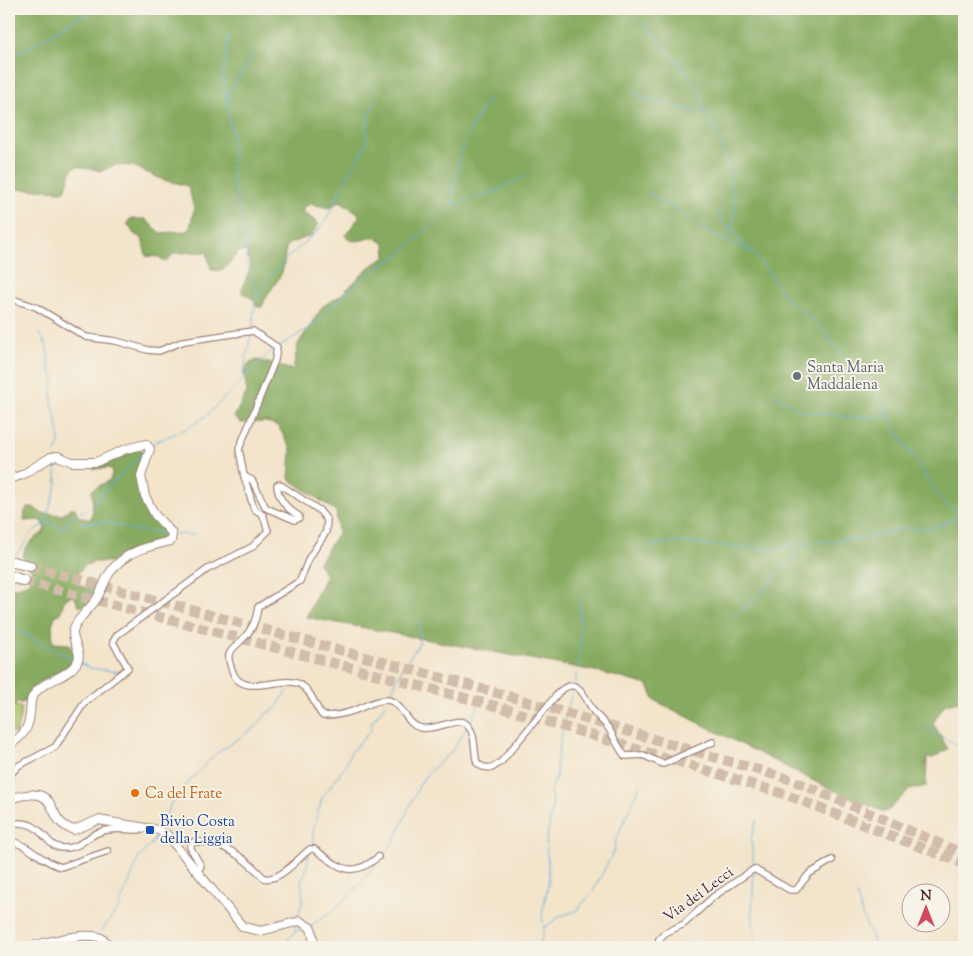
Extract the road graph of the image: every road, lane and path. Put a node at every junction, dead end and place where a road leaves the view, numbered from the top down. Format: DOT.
graph roads {
  1 [pos="9,298"];
  2 [pos="244,476"];
  3 [pos="9,479"];
  4 [pos="13,562"];
  5 [pos="30,566"];
  6 [pos="11,577"];
  7 [pos="24,581"];
  8 [pos="713,742"];
  9 [pos="9,746"];
  10 [pos="9,776"];
  11 [pos="9,799"];
  12 [pos="9,824"];
  13 [pos="149,829"];
  14 [pos="9,841"];
  15 [pos="108,851"];
  16 [pos="378,857"];
  17 [pos="832,860"];
  18 [pos="197,872"];
  19 [pos="27,947"];
  20 [pos="111,947"];
  21 [pos="315,947"];
  22 [pos="658,947"];
  1 -- 2 [label="street"];
  2 -- 8 [label="street"];
  2 -- 10 [label="street"];
  3 -- 9 [label="street"];
  4 -- 5 [label="highway"];
  6 -- 7 [label="highway"];
  11 -- 13 [label="street"];
  12 -- 13 [label="street"];
  13 -- 18 [label="street"];
  14 -- 15 [label="street"];
  16 -- 18 [label="street"];
  17 -- 22 [label="street, Via dei Lecci"];
  18 -- 21 [label="street"];
  19 -- 20 [label="street"];
}
